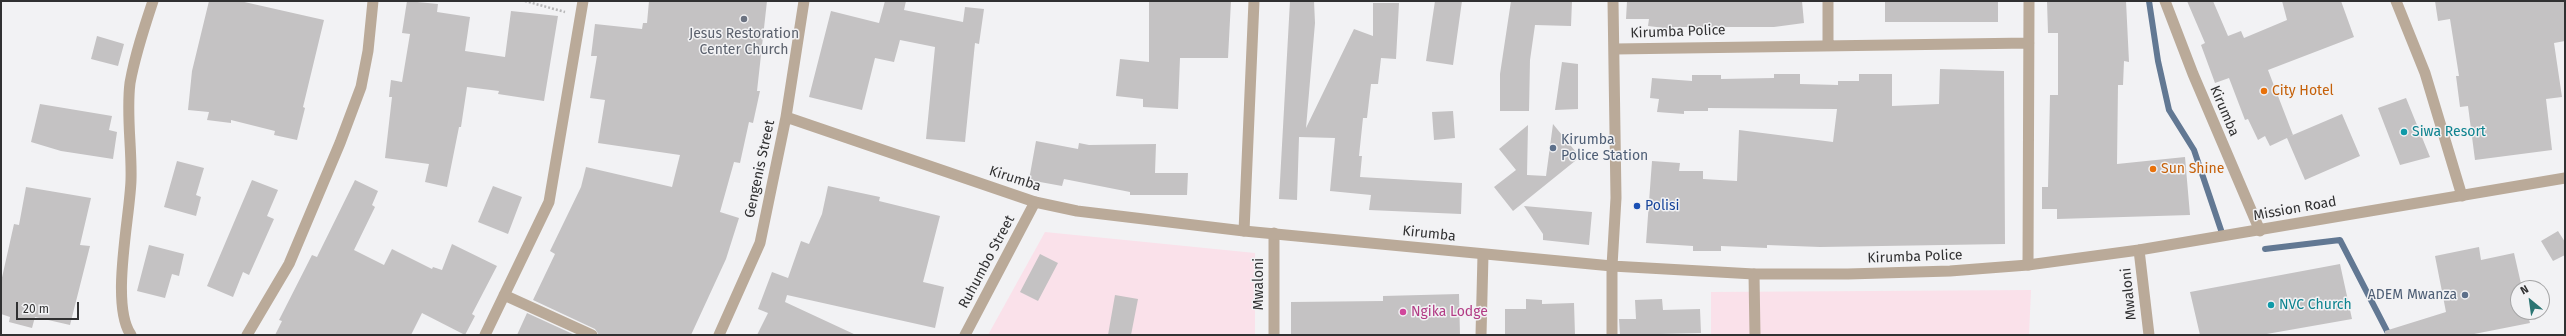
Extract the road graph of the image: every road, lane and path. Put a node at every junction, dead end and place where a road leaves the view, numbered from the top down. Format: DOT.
graph roads {
  1 [pos="152,1"];
  2 [pos="373,1"];
  3 [pos="525,1"];
  4 [pos="584,1"];
  5 [pos="804,1"];
  6 [pos="1254,1"];
  7 [pos="1613,1"];
  8 [pos="1828,1"];
  9 [pos="2029,1"];
  10 [pos="2164,1"];
  11 [pos="2396,1"];
  12 [pos="581,17"];
  13 [pos="2029,42"];
  14 [pos="1828,45"];
  15 [pos="1615,49"];
  16 [pos="786,117"];
  17 [pos="2565,178"];
  18 [pos="2462,196"];
  19 [pos="1035,202"];
  20 [pos="1244,231"];
  21 [pos="2260,231"];
  22 [pos="1274,233"];
  23 [pos="2139,250"];
  24 [pos="1482,255"];
  25 [pos="2028,265"];
  26 [pos="1612,266"];
  27 [pos="1754,274"];
  28 [pos="504,295"];
  29 [pos="131,335"];
  30 [pos="247,335"];
  31 [pos="485,335"];
  32 [pos="592,335"];
  33 [pos="719,335"];
  34 [pos="965,335"];
  35 [pos="1274,335"];
  36 [pos="1481,335"];
  37 [pos="1612,335"];
  38 [pos="1755,335"];
  39 [pos="2148,335"];
  1 -- 29 [label="street"];
  2 -- 30 [label="street"];
  3 -- 12 [label="path"];
  4 -- 12 [label="street"];
  5 -- 16 [label="street, Gengenis Street"];
  6 -- 20 [label="street"];
  7 -- 15 [label="street"];
  8 -- 14 [label="street"];
  9 -- 13 [label="street"];
  10 -- 21 [label="street, Kirumba"];
  11 -- 18 [label="street"];
  12 -- 28 [label="street"];
  13 -- 14 [label="street, Kirumba Police"];
  13 -- 25 [label="street"];
  14 -- 15 [label="street, Kirumba Police"];
  15 -- 26 [label="street, Kirumba Police"];
  16 -- 19 [label="street, Kirumba"];
  16 -- 33 [label="street, Gengenis Street"];
  17 -- 18 [label="street, Mission Road"];
  18 -- 21 [label="street, Mission Road"];
  19 -- 20 [label="street, Kirumba"];
  19 -- 34 [label="street, Ruhumbo Street"];
  20 -- 22 [label="street, Kirumba"];
  21 -- 23 [label="street, Mission Road"];
  22 -- 24 [label="street, Kirumba"];
  22 -- 35 [label="street, Mwaloni"];
  23 -- 25 [label="street, Mission Road"];
  23 -- 39 [label="street, Mwaloni"];
  24 -- 26 [label="street, Kirumba"];
  24 -- 36 [label="street"];
  25 -- 27 [label="street, Kirumba Police"];
  26 -- 27 [label="street, Kirumba Police"];
  26 -- 37 [label="street"];
  27 -- 38 [label="street"];
  28 -- 31 [label="street"];
  28 -- 32 [label="street"];
}
